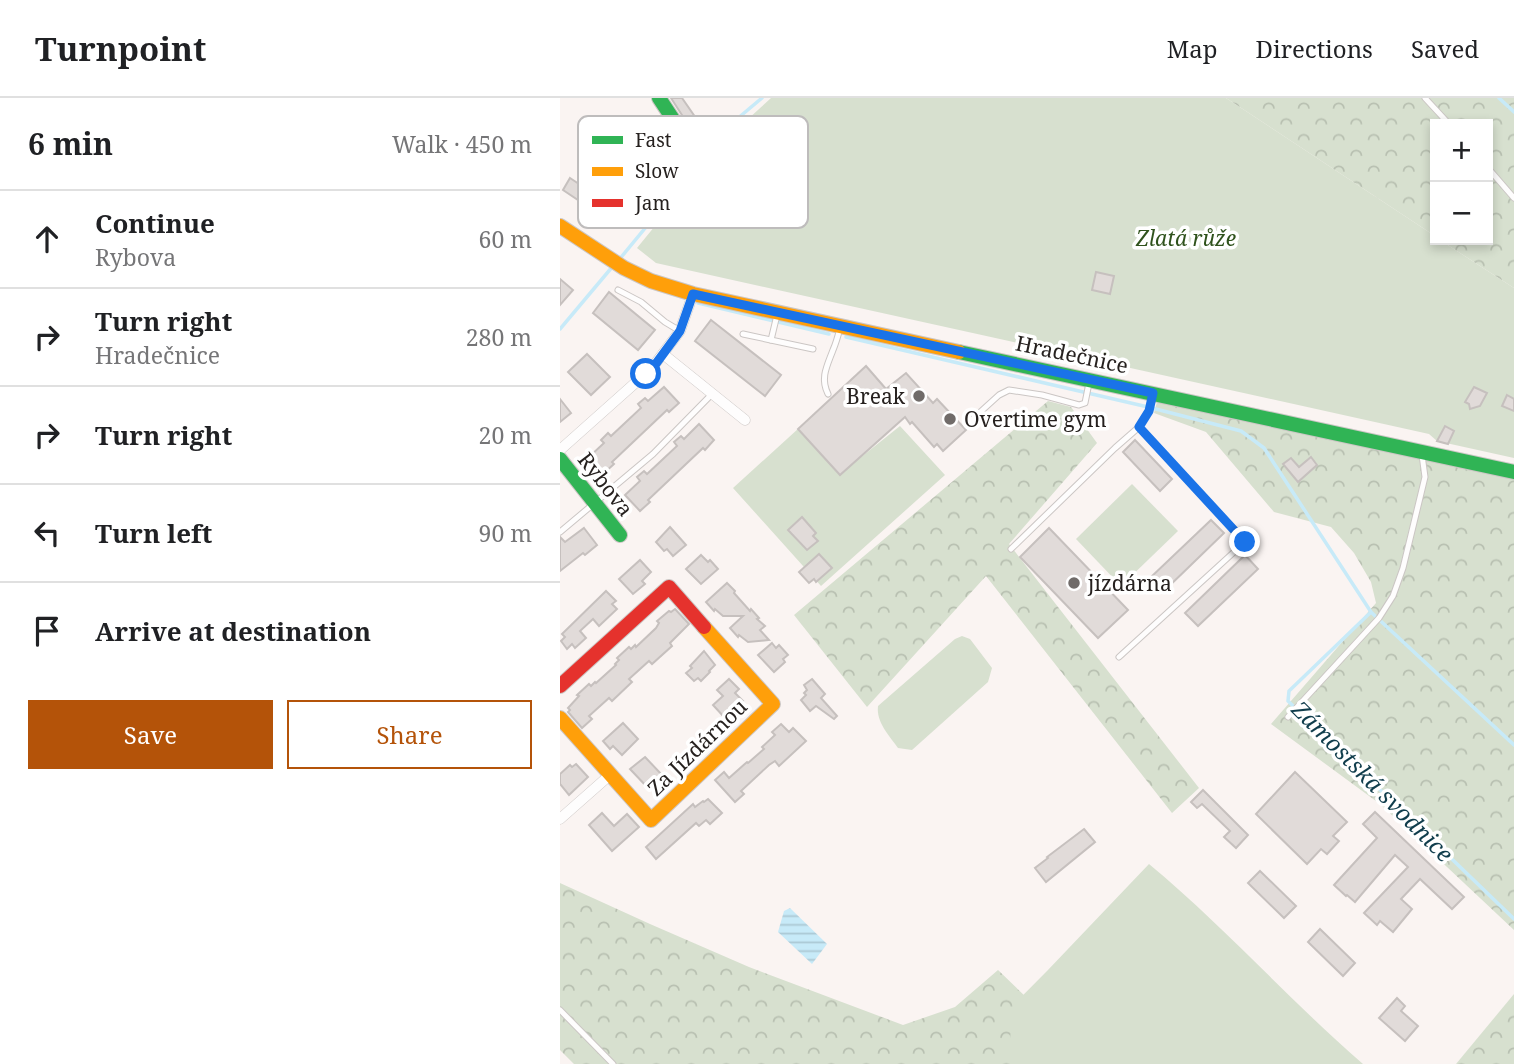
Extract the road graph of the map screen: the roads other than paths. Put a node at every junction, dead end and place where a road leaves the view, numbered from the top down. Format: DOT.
graph roads {
  1 [pos="659,98"];
  2 [pos="1425,98"];
  3 [pos="671,116"];
  4 [pos="1444,119"];
  5 [pos="1493,174"];
  6 [pos="1514,198"];
  7 [pos="560,226"];
  8 [pos="618,290"];
  9 [pos="693,294"];
  10 [pos="778,312"];
  11 [pos="840,325"];
  12 [pos="680,331"];
  13 [pos="743,334"];
  14 [pos="771,340"];
  15 [pos="813,349"];
  16 [pos="663,354"];
  17 [pos="1090,380"];
  18 [pos="1153,393"];
  19 [pos="712,394"];
  20 [pos="828,394"];
  21 [pos="744,420"];
  22 [pos="967,424"];
  23 [pos="1139,427"];
  24 [pos="560,450"];
  25 [pos="1422,451"];
  26 [pos="560,459"];
  27 [pos="1514,472"];
  28 [pos="595,503"];
  29 [pos="560,532"];
  30 [pos="620,535"];
  31 [pos="1011,549"];
  32 [pos="1119,657"];
  33 [pos="560,686"];
  34 [pos="1288,717"];
  35 [pos="560,718"];
  36 [pos="611,774"];
  37 [pos="560,819"];
  38 [pos="560,1010"];
  39 [pos="613,1064"];
  1 -- 3 [label="street"];
  2 -- 4 [label="lane"];
  5 -- 6 [label="lane"];
  7 -- 9 [label="street, Hradečnice"];
  8 -- 12 [label="lane"];
  9 -- 10 [label="street, Hradečnice"];
  9 -- 12 [label="street, Rybova"];
  10 -- 11 [label="street, Hradečnice"];
  10 -- 14 [label="lane"];
  11 -- 17 [label="street, Hradečnice"];
  11 -- 20 [label="lane"];
  12 -- 16 [label="street, Rybova"];
  13 -- 14 [label="lane"];
  14 -- 15 [label="lane"];
  16 -- 19 [label="street"];
  16 -- 24 [label="street, Rybova"];
  17 -- 18 [label="street, Hradečnice"];
  17 -- 22 [label="lane"];
  18 -- 23 [label="lane"];
  18 -- 25 [label="street, Hradečnice"];
  19 -- 21 [label="street"];
  19 -- 28 [label="lane"];
  23 -- 31 [label="lane"];
  23 -- 32 [label="lane"];
  25 -- 27 [label="street, Hradečnice"];
  25 -- 34 [label="lane"];
  26 -- 28 [label="street, Rybova"];
  28 -- 29 [label="lane"];
  28 -- 30 [label="street, Rybova"];
  33 -- 36 [label="street, Za Jízdárnou"];
  35 -- 36 [label="street, Za Jízdárnou"];
  36 -- 37 [label="street"];
  38 -- 39 [label="lane"];
}
